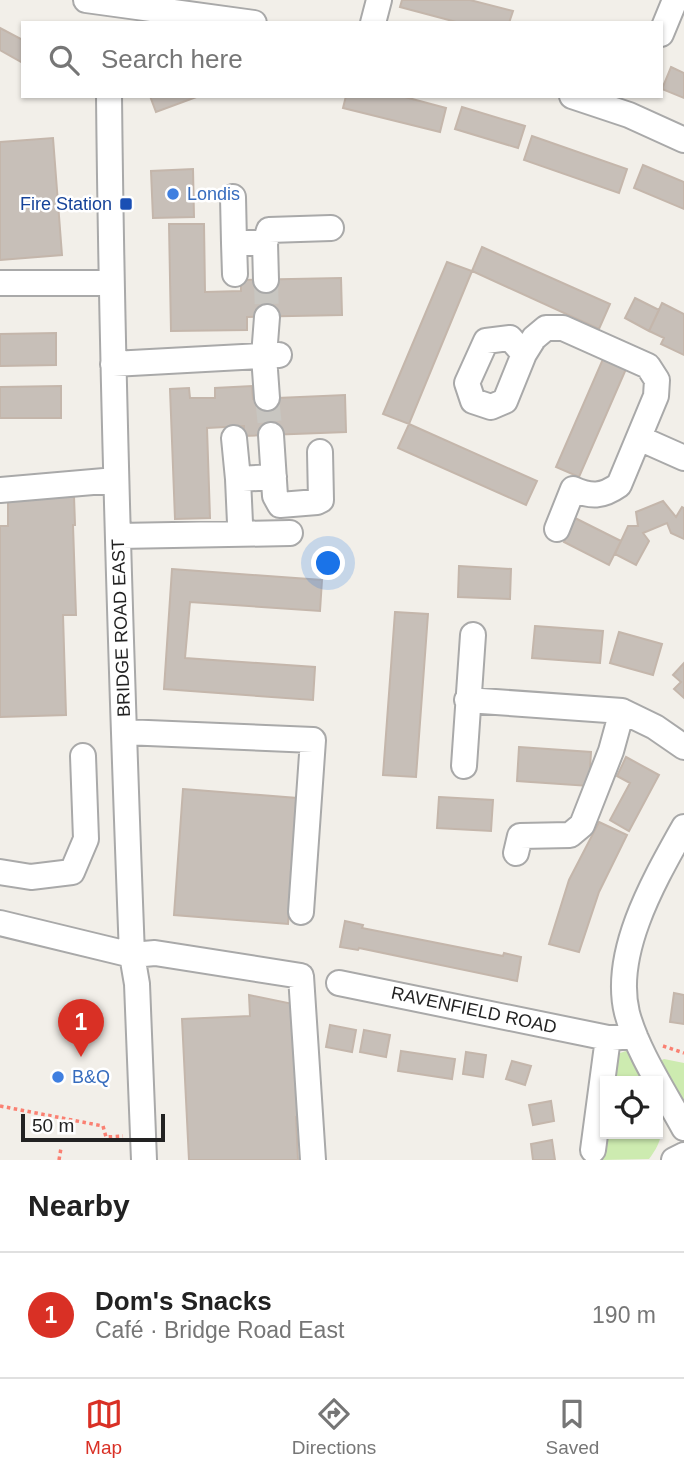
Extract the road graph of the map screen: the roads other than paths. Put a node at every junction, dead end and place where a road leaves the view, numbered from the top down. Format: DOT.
graph roads {
  1 [pos="379,0"];
  2 [pos="675,0"];
  3 [pos="102,7"];
  4 [pos="235,21"];
  5 [pos="374,21"];
  6 [pos="663,29"];
  7 [pos="108,98"];
  8 [pos="584,98"];
  9 [pos="633,106"];
  10 [pos="684,140"];
  11 [pos="233,197"];
  12 [pos="331,228"];
  13 [pos="234,243"];
  14 [pos="265,243"];
  15 [pos="235,274"];
  16 [pos="266,279"];
  17 [pos="0,283"];
  18 [pos="111,284"];
  19 [pos="267,317"];
  20 [pos="524,354"];
  21 [pos="272,356"];
  22 [pos="113,364"];
  23 [pos="267,398"];
  24 [pos="271,435"];
  25 [pos="234,438"];
  26 [pos="639,438"];
  27 [pos="320,452"];
  28 [pos="684,458"];
  29 [pos="274,477"];
  30 [pos="238,479"];
  31 [pos="116,480"];
  32 [pos="0,490"];
  33 [pos="240,523"];
  34 [pos="557,529"];
  35 [pos="290,533"];
  36 [pos="118,536"];
  37 [pos="473,635"];
  38 [pos="467,700"];
  39 [pos="622,711"];
  40 [pos="124,732"];
  41 [pos="684,747"];
  42 [pos="83,756"];
  43 [pos="464,766"];
  44 [pos="684,827"];
  45 [pos="516,853"];
  46 [pos="0,872"];
  47 [pos="301,912"];
  48 [pos="0,923"];
  49 [pos="0,928"];
  50 [pos="132,955"];
  51 [pos="339,983"];
  52 [pos="635,1036"];
  53 [pos="608,1038"];
  54 [pos="684,1128"];
  55 [pos="593,1150"];
  56 [pos="684,1155"];
  57 [pos="144,1160"];
  58 [pos="313,1160"];
  59 [pos="674,1160"];
  1 -- 5 [label="street"];
  2 -- 6 [label="street"];
  3 -- 4 [label="street"];
  7 -- 18 [label="street, BRIDGE ROAD EAST"];
  8 -- 9 [label="street"];
  9 -- 10 [label="street"];
  11 -- 13 [label="street"];
  12 -- 14 [label="street"];
  13 -- 14 [label="street"];
  13 -- 15 [label="street"];
  14 -- 16 [label="street"];
  17 -- 18 [label="street"];
  18 -- 22 [label="street, BRIDGE ROAD EAST"];
  19 -- 21 [label="street"];
  20 -- 26 [label="street"];
  21 -- 22 [label="street"];
  21 -- 23 [label="street"];
  22 -- 31 [label="street, BRIDGE ROAD EAST"];
  24 -- 29 [label="street"];
  25 -- 30 [label="street"];
  26 -- 28 [label="street"];
  26 -- 34 [label="street"];
  27 -- 29 [label="street"];
  29 -- 30 [label="street"];
  30 -- 33 [label="street"];
  31 -- 32 [label="street"];
  31 -- 36 [label="street, BRIDGE ROAD EAST"];
  35 -- 36 [label="street"];
  36 -- 40 [label="street, BRIDGE ROAD EAST"];
  37 -- 38 [label="street"];
  38 -- 39 [label="street"];
  38 -- 43 [label="street"];
  39 -- 41 [label="street"];
  39 -- 45 [label="street"];
  40 -- 47 [label="street"];
  40 -- 50 [label="street, BRIDGE ROAD EAST"];
  42 -- 46 [label="street"];
  44 -- 52 [label="street"];
  48 -- 49 [label="street"];
  48 -- 50 [label="street"];
  50 -- 57 [label="street, BRIDGE ROAD EAST"];
  50 -- 58 [label="street"];
  51 -- 53 [label="street, RAVENFIELD ROAD"];
  52 -- 53 [label="street, RAVENFIELD ROAD"];
  52 -- 54 [label="street"];
  53 -- 55 [label="street"];
  56 -- 59 [label="street"];
}
